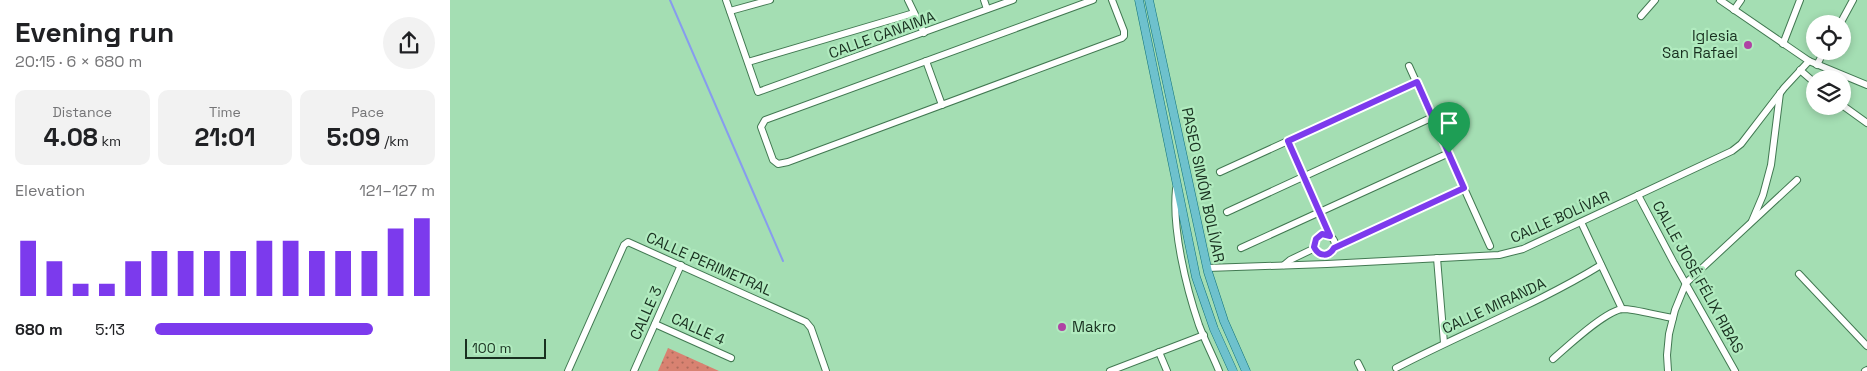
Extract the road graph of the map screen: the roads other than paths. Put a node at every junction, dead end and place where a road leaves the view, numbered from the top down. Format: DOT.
graph roads {
  1 [pos="726,0"];
  2 [pos="770,0"];
  3 [pos="908,0"];
  4 [pos="984,0"];
  5 [pos="1013,0"];
  6 [pos="1093,0"];
  7 [pos="1112,0"];
  8 [pos="1139,0"];
  9 [pos="1149,0"];
  10 [pos="1654,0"];
  11 [pos="1720,0"];
  12 [pos="1742,0"];
  13 [pos="1800,0"];
  14 [pos="1854,0"];
  15 [pos="987,9"];
  16 [pos="1734,10"];
  17 [pos="730,11"];
  18 [pos="914,13"];
  19 [pos="1845,15"];
  20 [pos="1641,16"];
  21 [pos="924,33"];
  22 [pos="1783,44"];
  23 [pos="1820,60"];
  24 [pos="926,61"];
  25 [pos="1809,61"];
  26 [pos="748,62"];
  27 [pos="1817,65"];
  28 [pos="1409,66"];
  29 [pos="1800,70"];
  30 [pos="1806,75"];
  31 [pos="1417,82"];
  32 [pos="1866,83"];
  33 [pos="1781,92"];
  34 [pos="942,105"];
  35 [pos="1851,111"];
  36 [pos="1433,117"];
  37 [pos="1867,123"];
  38 [pos="1288,141"];
  39 [pos="1449,153"];
  40 [pos="1220,172"];
  41 [pos="1797,180"];
  42 [pos="1177,186"];
  43 [pos="1464,188"];
  44 [pos="1638,195"];
  45 [pos="1227,212"];
  46 [pos="1581,222"];
  47 [pos="1751,223"];
  48 [pos="1330,236"];
  49 [pos="1490,246"];
  50 [pos="1241,248"];
  51 [pos="1315,248"];
  52 [pos="1334,248"];
  53 [pos="1437,258"];
  54 [pos="681,265"];
  55 [pos="1284,265"];
  56 [pos="1601,265"];
  57 [pos="1207,268"];
  58 [pos="1195,269"];
  59 [pos="1799,274"];
  60 [pos="1686,284"];
  61 [pos="1622,309"];
  62 [pos="1673,318"];
  63 [pos="655,324"];
  64 [pos="1204,335"];
  65 [pos="1444,343"];
  66 [pos="1867,346"];
  67 [pos="1159,352"];
  68 [pos="731,358"];
  69 [pos="1554,359"];
  70 [pos="1358,364"];
  71 [pos="1124,368"];
  72 [pos="1396,368"];
  73 [pos="568,371"];
  74 [pos="634,371"];
  75 [pos="826,371"];
  76 [pos="1110,371"];
  77 [pos="1167,371"];
  78 [pos="1220,371"];
  79 [pos="1233,371"];
  80 [pos="1246,371"];
  81 [pos="1362,371"];
  82 [pos="1668,371"];
  83 [pos="1735,371"];
  1 -- 17 [label="street"];
  2 -- 17 [label="street"];
  3 -- 18 [label="street"];
  4 -- 15 [label="street"];
  5 -- 15 [label="street, CALLE CANAIMA"];
  6 -- 24 [label="street"];
  7 -- 34 [label="street"];
  8 -- 42 [label="main road, PASEO SIMÓN BOLÍVAR"];
  9 -- 57 [label="main road, PASEO SIMÓN BOLÍVAR"];
  10 -- 20 [label="street"];
  11 -- 16 [label="street"];
  12 -- 16 [label="street"];
  13 -- 22 [label="street"];
  14 -- 19 [label="street"];
  15 -- 21 [label="street, CALLE CANAIMA"];
  16 -- 22 [label="street"];
  17 -- 26 [label="street"];
  18 -- 21 [label="street"];
  18 -- 26 [label="street"];
  21 -- 26 [label="street, CALLE CANAIMA"];
  22 -- 25 [label="street"];
  23 -- 27 [label="street"];
  24 -- 34 [label="street"];
  24 -- 34 [label="street"];
  25 -- 27 [label="street"];
  25 -- 29 [label="street, CALLE BOLÍVAR"];
  27 -- 32 [label="street"];
  28 -- 31 [label="street"];
  29 -- 30 [label="street"];
  29 -- 33 [label="street, CALLE BOLÍVAR"];
  31 -- 36 [label="street"];
  31 -- 38 [label="street"];
  33 -- 44 [label="street, CALLE BOLÍVAR"];
  33 -- 47 [label="street"];
  35 -- 37 [label="street"];
  36 -- 39 [label="street"];
  36 -- 45 [label="street"];
  38 -- 40 [label="street"];
  38 -- 48 [label="street"];
  39 -- 43 [label="street"];
  39 -- 50 [label="street"];
  41 -- 47 [label="street"];
  42 -- 58 [label="main road, PASEO SIMÓN BOLÍVAR"];
  42 -- 64 [label="street, PASEO SIMÓN BOLÍVAR"];
  43 -- 49 [label="street"];
  43 -- 52 [label="street"];
  44 -- 46 [label="street, CALLE BOLÍVAR"];
  44 -- 60 [label="street, CALLE JOSÉ FÉLIX RIBAS"];
  46 -- 53 [label="street, CALLE BOLÍVAR"];
  46 -- 56 [label="street"];
  47 -- 60 [label="street"];
  48 -- 51 [label="street"];
  48 -- 52 [label="street"];
  51 -- 52 [label="street"];
  51 -- 55 [label="street"];
  53 -- 55 [label="street, CALLE BOLÍVAR"];
  53 -- 65 [label="street"];
  54 -- 63 [label="street, CALLE 3"];
  54 -- 73 [label="street, CALLE PERIMETRAL"];
  54 -- 75 [label="street, CALLE PERIMETRAL"];
  55 -- 57 [label="street, CALLE BOLÍVAR"];
  56 -- 61 [label="street"];
  56 -- 65 [label="street, CALLE MIRANDA"];
  57 -- 58 [label="main road"];
  57 -- 80 [label="main road, PASEO SIMÓN BOLÍVAR"];
  58 -- 79 [label="main road, PASEO SIMÓN BOLÍVAR"];
  59 -- 66 [label="street"];
  60 -- 62 [label="street"];
  60 -- 83 [label="street, CALLE JOSÉ FÉLIX RIBAS"];
  61 -- 62 [label="street"];
  61 -- 69 [label="street"];
  62 -- 82 [label="street"];
  63 -- 68 [label="street, CALLE 4"];
  63 -- 74 [label="street, CALLE 3"];
  64 -- 67 [label="street"];
  64 -- 78 [label="street, PASEO SIMÓN BOLÍVAR"];
  65 -- 72 [label="street, CALLE MIRANDA"];
  67 -- 71 [label="street"];
  67 -- 77 [label="street"];
  70 -- 81 [label="street"];
  71 -- 76 [label="street"];
}
